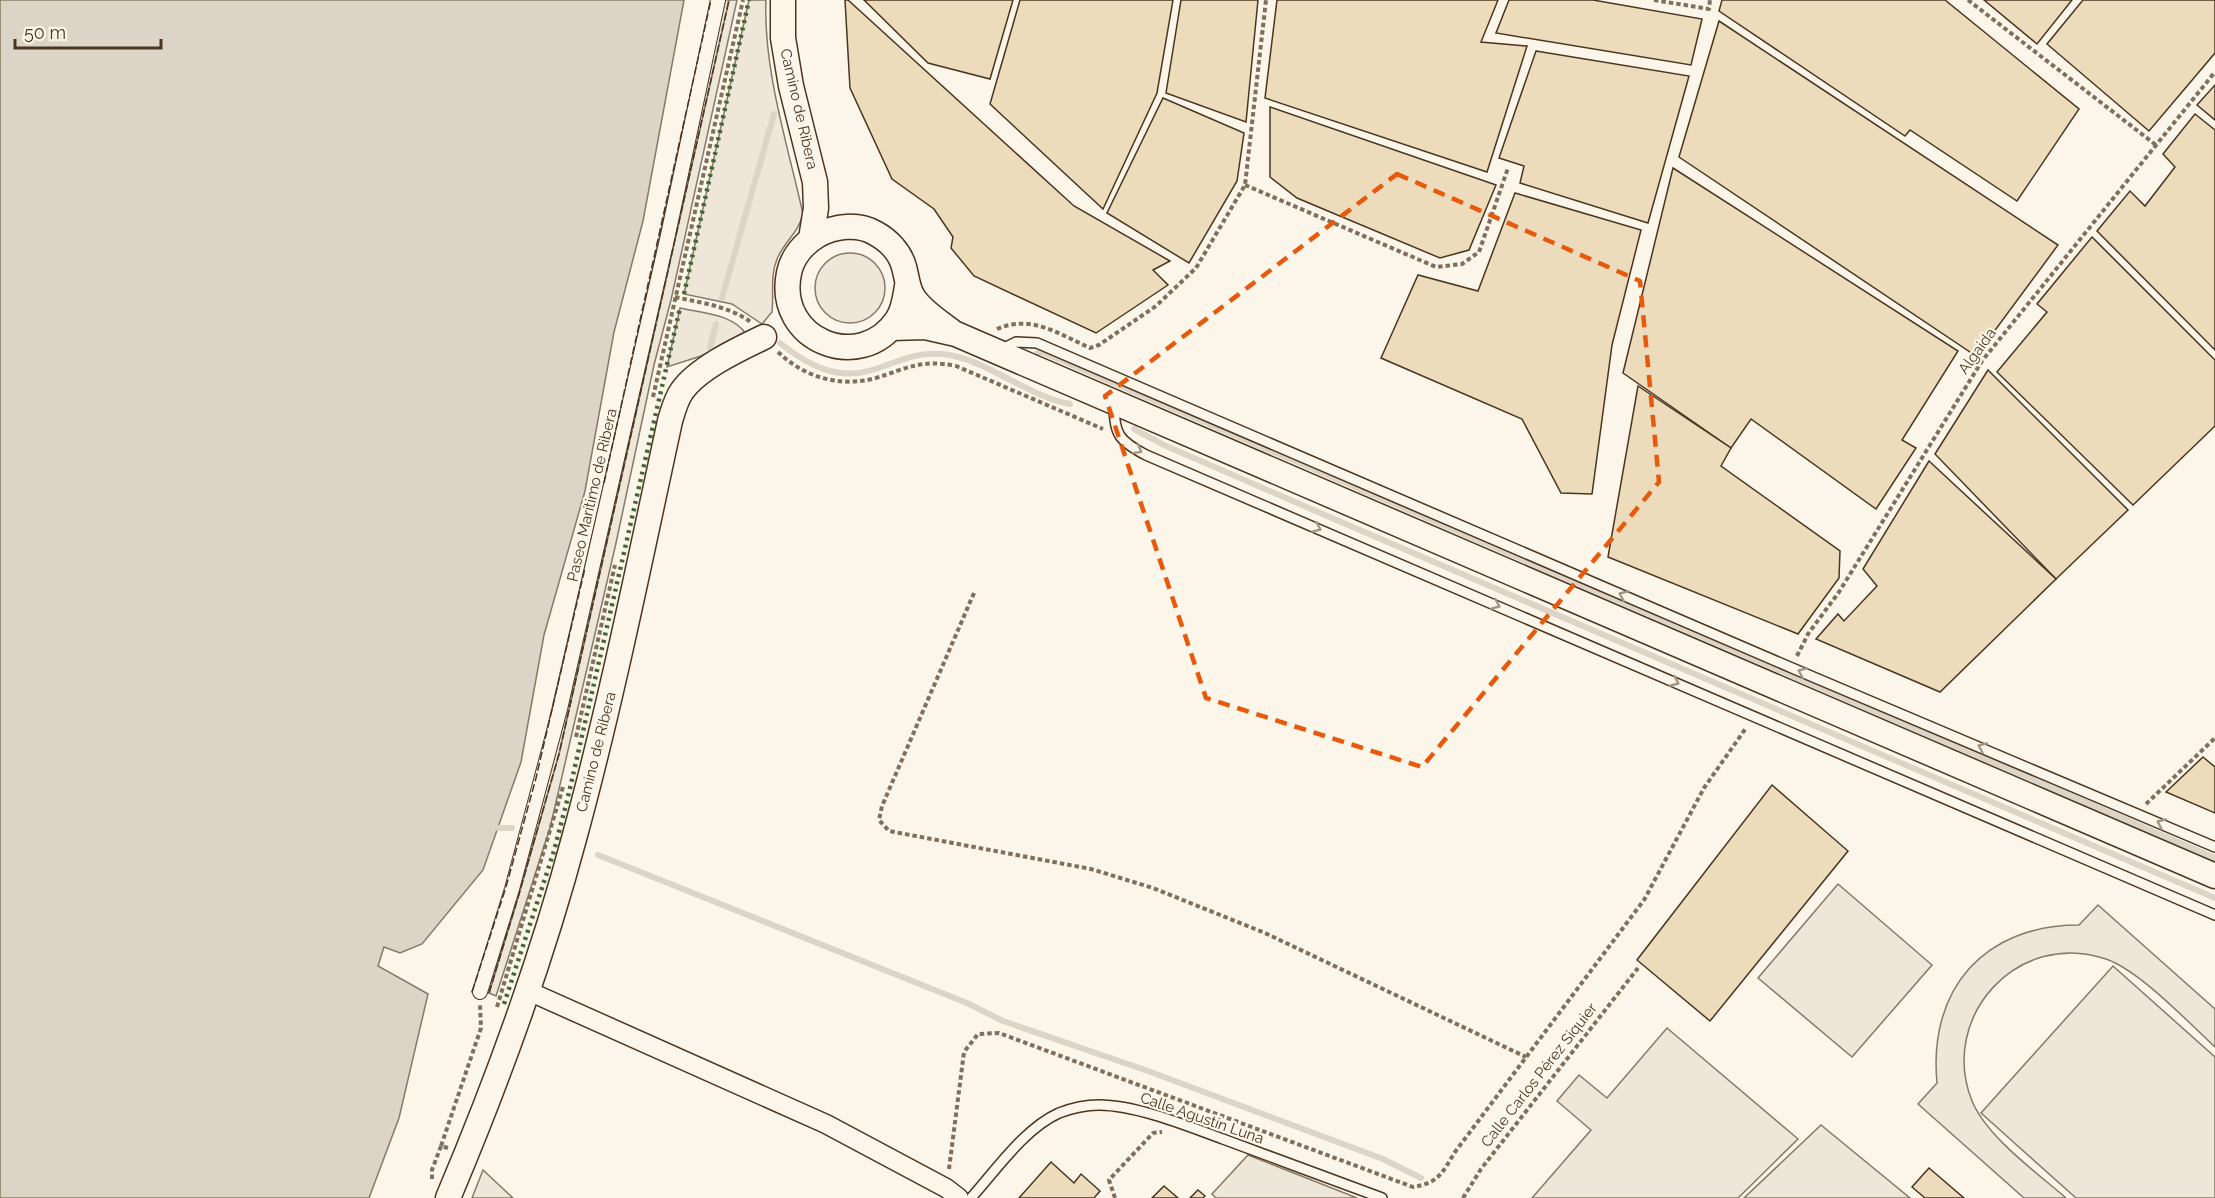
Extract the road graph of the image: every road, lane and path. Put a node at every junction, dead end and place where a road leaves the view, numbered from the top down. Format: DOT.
graph roads {
  1 [pos="718,0"];
  2 [pos="783,0"];
  3 [pos="1266,0"];
  4 [pos="1654,0"];
  5 [pos="1710,0"];
  6 [pos="1968,0"];
  7 [pos="2215,72"];
  8 [pos="2156,145"];
  9 [pos="1508,168"];
  10 [pos="815,182"];
  11 [pos="1245,185"];
  12 [pos="849,227"];
  13 [pos="811,239"];
  14 [pos="907,286"];
  15 [pos="675,297"];
  16 [pos="788,300"];
  17 [pos="891,328"];
  18 [pos="956,334"];
  19 [pos="766,335"];
  20 [pos="814,337"];
  21 [pos="991,349"];
  22 [pos="1114,402"];
  23 [pos="974,593"];
  24 [pos="1791,668"];
  25 [pos="1754,716"];
  26 [pos="2215,738"];
  27 [pos="2137,813"];
  28 [pos="2215,847"];
  29 [pos="2215,876"];
  30 [pos="2215,915"];
  31 [pos="1638,968"];
  32 [pos="526,990"];
  33 [pos="480,992"];
  34 [pos="1526,1057"];
  35 [pos="1193,1128"];
  36 [pos="441,1146"];
  37 [pos="465,1155"];
  38 [pos="434,1164"];
  39 [pos="952,1193"];
  40 [pos="448,1198"];
  41 [pos="971,1198"];
  42 [pos="1115,1198"];
  43 [pos="1382,1198"];
  44 [pos="1463,1198"];
  1 -- 33 [label="street, Paseo Marítimo de Ribera"];
  2 -- 10 [label="main road, Camino de Ribera"];
  3 -- 11 [label="path"];
  4 -- 5 [label="path"];
  6 -- 8 [label="path"];
  7 -- 8 [label="path, Algaida"];
  8 -- 24 [label="path, Algaida"];
  9 -- 11 [label="path"];
  10 -- 12 [label="main road, Camino de Ribera"];
  10 -- 13 [label="main road, Camino de Ribera"];
  11 -- 21 [label="path"];
  12 -- 13 [label="main road"];
  12 -- 14 [label="main road"];
  13 -- 16 [label="main road"];
  14 -- 17 [label="main road"];
  14 -- 18 [label="main road"];
  15 -- 19 [label="path"];
  16 -- 19 [label="main road"];
  16 -- 20 [label="main road"];
  17 -- 18 [label="main road"];
  17 -- 20 [label="main road"];
  18 -- 21 [label="main road"];
  19 -- 20 [label="main road, Camino de Ribera"];
  19 -- 32 [label="main road, Camino de Ribera"];
  21 -- 22 [label="main road"];
  24 -- 21 [label="lane, one-way"];
  22 -- 25 [label="lane, one-way"];
  22 -- 29 [label="main road"];
  23 -- 34 [label="path"];
  27 -- 24 [label="lane, one-way"];
  25 -- 30 [label="lane"];
  25 -- 34 [label="path"];
  26 -- 27 [label="path"];
  28 -- 27 [label="lane, one-way"];
  31 -- 44 [label="path, Calle Carlos Pérez Siquier"];
  32 -- 37 [label="main road, Camino de Ribera"];
  32 -- 39 [label="street"];
  33 -- 36 [label="path"];
  34 -- 39 [label="path"];
  35 -- 41 [label="lane, Calle Agustín Luna"];
  35 -- 42 [label="path"];
  35 -- 43 [label="lane, Calle Agustín Luna"];
  36 -- 37 [label="path"];
  36 -- 38 [label="path"];
  37 -- 40 [label="main road, Camino de Ribera"];
}
